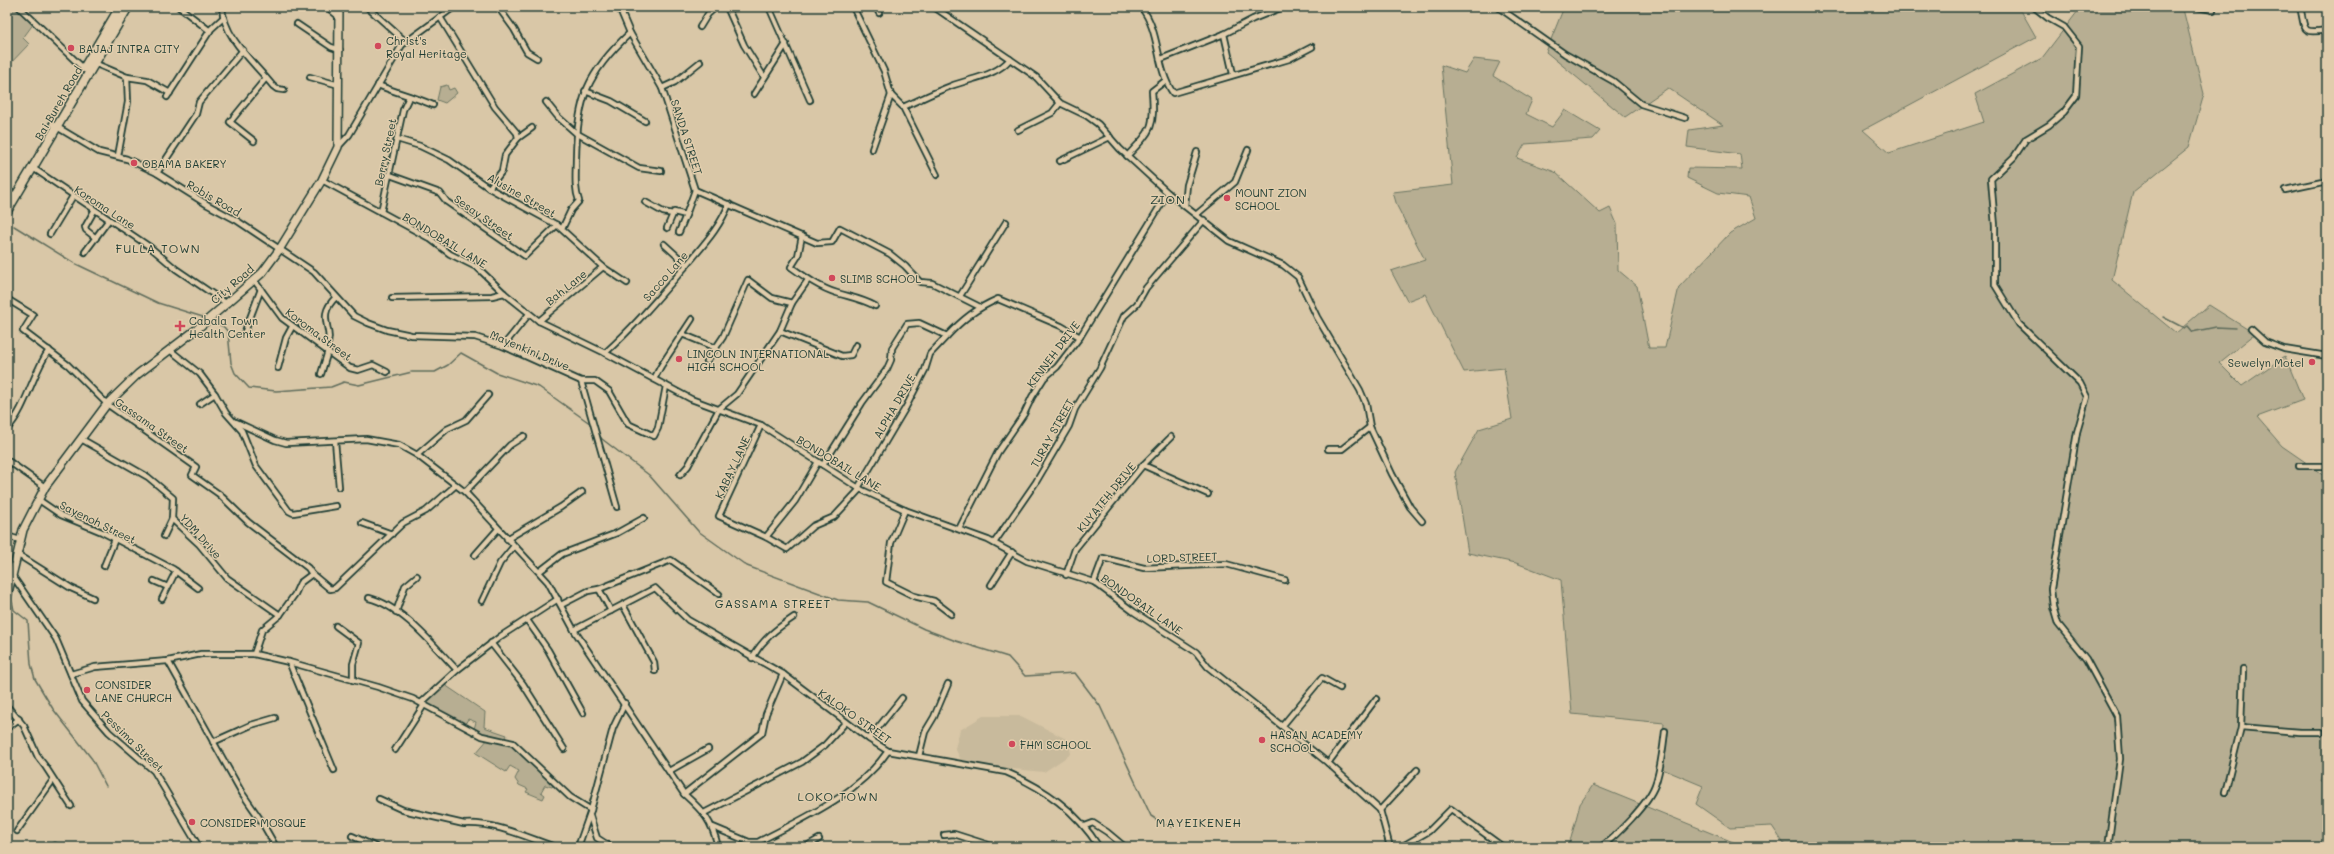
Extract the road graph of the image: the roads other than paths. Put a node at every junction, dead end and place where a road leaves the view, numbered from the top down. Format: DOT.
graph roads {
  1 [pos="18,7"];
  2 [pos="120,7"];
  3 [pos="128,7"];
  4 [pos="179,7"];
  5 [pos="222,7"];
  6 [pos="327,7"];
  7 [pos="340,7"];
  8 [pos="367,7"];
  9 [pos="454,7"];
  10 [pos="498,7"];
  11 [pos="619,7"];
  12 [pos="716,7"];
  13 [pos="727,7"];
  14 [pos="769,7"];
  15 [pos="853,7"];
  16 [pos="876,7"];
  17 [pos="934,7"];
  18 [pos="1141,7"];
  19 [pos="1283,7"];
  20 [pos="1498,7"];
  21 [pos="2035,7"];
  22 [pos="2197,7"];
  23 [pos="2300,7"];
  24 [pos="2213,10"];
  25 [pos="879,13"];
  26 [pos="338,16"];
  27 [pos="440,17"];
  28 [pos="223,18"];
  29 [pos="297,24"];
  30 [pos="700,27"];
  31 [pos="2327,30"];
  32 [pos="210,31"];
  33 [pos="630,33"];
  34 [pos="1224,34"];
  35 [pos="406,42"];
  36 [pos="786,44"];
  37 [pos="1312,47"];
  38 [pos="243,50"];
  39 [pos="340,50"];
  40 [pos="537,58"];
  41 [pos="1010,59"];
  42 [pos="1161,59"];
  43 [pos="92,61"];
  44 [pos="700,62"];
  45 [pos="84,69"];
  46 [pos="1233,74"];
  47 [pos="127,77"];
  48 [pos="310,77"];
  49 [pos="764,77"];
  50 [pos="266,78"];
  51 [pos="1165,81"];
  52 [pos="378,84"];
  53 [pos="339,85"];
  54 [pos="662,88"];
  55 [pos="284,90"];
  56 [pos="585,91"];
  57 [pos="754,94"];
  58 [pos="891,95"];
  59 [pos="409,97"];
  60 [pos="810,100"];
  61 [pos="546,102"];
  62 [pos="1060,103"];
  63 [pos="434,105"];
  64 [pos="903,107"];
  65 [pos="1685,118"];
  66 [pos="645,121"];
  67 [pos="55,126"];
  68 [pos="532,128"];
  69 [pos="1018,130"];
  70 [pos="576,132"];
  71 [pos="518,135"];
  72 [pos="1110,137"];
  73 [pos="397,139"];
  74 [pos="254,141"];
  75 [pos="338,147"];
  76 [pos="872,149"];
  77 [pos="1248,150"];
  78 [pos="1197,152"];
  79 [pos="118,156"];
  80 [pos="1127,156"];
  81 [pos="1060,161"];
  82 [pos="33,168"];
  83 [pos="661,171"];
  84 [pos="157,174"];
  85 [pos="390,175"];
  86 [pos="937,175"];
  87 [pos="322,180"];
  88 [pos="2327,181"];
  89 [pos="489,188"];
  90 [pos="695,190"];
  91 [pos="2285,190"];
  92 [pos="1168,193"];
  93 [pos="12,194"];
  94 [pos="73,196"];
  95 [pos="646,202"];
  96 [pos="729,204"];
  97 [pos="7,205"];
  98 [pos="1185,206"];
  99 [pos="7,211"];
  100 [pos="94,211"];
  101 [pos="381,212"];
  102 [pos="673,214"];
  103 [pos="1197,214"];
  104 [pos="686,216"];
  105 [pos="1204,220"];
  106 [pos="108,221"];
  107 [pos="1006,222"];
  108 [pos="557,225"];
  109 [pos="667,228"];
  110 [pos="562,229"];
  111 [pos="679,232"];
  112 [pos="50,234"];
  113 [pos="802,236"];
  114 [pos="96,238"];
  115 [pos="664,244"];
  116 [pos="279,250"];
  117 [pos="85,252"];
  118 [pos="687,265"];
  119 [pos="603,267"];
  120 [pos="254,280"];
  121 [pos="808,280"];
  122 [pos="627,283"];
  123 [pos="261,289"];
  124 [pos="504,293"];
  125 [pos="336,296"];
  126 [pos="960,296"];
  127 [pos="392,298"];
  128 [pos="7,299"];
  129 [pos="792,303"];
  130 [pos="226,304"];
  131 [pos="875,306"];
  132 [pos="980,307"];
  133 [pos="530,314"];
  134 [pos="692,319"];
  135 [pos="539,321"];
  136 [pos="292,328"];
  137 [pos="2251,329"];
  138 [pos="780,331"];
  139 [pos="244,334"];
  140 [pos="682,334"];
  141 [pos="947,336"];
  142 [pos="1080,337"];
  143 [pos="856,345"];
  144 [pos="503,346"];
  145 [pos="716,348"];
  146 [pos="49,350"];
  147 [pos="170,350"];
  148 [pos="327,350"];
  149 [pos="605,353"];
  150 [pos="2327,356"];
  151 [pos="707,361"];
  152 [pos="278,368"];
  153 [pos="387,372"];
  154 [pos="322,374"];
  155 [pos="654,379"];
  156 [pos="581,381"];
  157 [pos="666,386"];
  158 [pos="215,394"];
  159 [pos="488,394"];
  160 [pos="107,404"];
  161 [pos="200,404"];
  162 [pos="719,409"];
  163 [pos="236,422"];
  164 [pos="761,425"];
  165 [pos="1370,427"];
  166 [pos="7,429"];
  167 [pos="524,436"];
  168 [pos="1171,437"];
  169 [pos="83,440"];
  170 [pos="335,441"];
  171 [pos="1328,449"];
  172 [pos="417,456"];
  173 [pos="7,460"];
  174 [pos="818,462"];
  175 [pos="1143,465"];
  176 [pos="823,466"];
  177 [pos="2299,466"];
  178 [pos="2327,466"];
  179 [pos="680,475"];
  180 [pos="456,485"];
  181 [pos="45,487"];
  182 [pos="339,487"];
  183 [pos="859,488"];
  184 [pos="465,492"];
  185 [pos="582,492"];
  186 [pos="1208,494"];
  187 [pos="39,500"];
  188 [pos="336,506"];
  189 [pos="617,507"];
  190 [pos="905,510"];
  191 [pos="644,518"];
  192 [pos="172,519"];
  193 [pos="1422,521"];
  194 [pos="362,523"];
  195 [pos="959,528"];
  196 [pos="498,529"];
  197 [pos="392,534"];
  198 [pos="7,536"];
  199 [pos="164,536"];
  200 [pos="766,537"];
  201 [pos="115,539"];
  202 [pos="507,539"];
  203 [pos="20,540"];
  204 [pos="994,543"];
  205 [pos="514,546"];
  206 [pos="1012,552"];
  207 [pos="17,554"];
  208 [pos="475,555"];
  209 [pos="104,566"];
  210 [pos="174,570"];
  211 [pos="540,571"];
  212 [pos="312,574"];
  213 [pos="1066,574"];
  214 [pos="12,575"];
  215 [pos="417,576"];
  216 [pos="1285,580"];
  217 [pos="154,581"];
  218 [pos="1094,582"];
  219 [pos="991,585"];
  220 [pos="168,587"];
  221 [pos="198,588"];
  222 [pos="599,589"];
  223 [pos="8,594"];
  224 [pos="719,594"];
  225 [pos="93,598"];
  226 [pos="369,598"];
  227 [pos="162,599"];
  228 [pos="558,599"];
  229 [pos="482,601"];
  230 [pos="623,604"];
  231 [pos="561,605"];
  232 [pos="611,611"];
  233 [pos="396,612"];
  234 [pos="950,614"];
  235 [pos="280,615"];
  236 [pos="794,618"];
  237 [pos="527,620"];
  238 [pos="336,626"];
  239 [pos="574,630"];
  240 [pos="491,643"];
  241 [pos="254,654"];
  242 [pos="752,658"];
  243 [pos="168,661"];
  244 [pos="289,662"];
  245 [pos="2243,669"];
  246 [pos="457,670"];
  247 [pos="655,671"];
  248 [pos="71,674"];
  249 [pos="783,674"];
  250 [pos="352,680"];
  251 [pos="948,684"];
  252 [pos="1340,688"];
  253 [pos="902,698"];
  254 [pos="1376,699"];
  255 [pos="625,703"];
  256 [pos="423,704"];
  257 [pos="7,706"];
  258 [pos="583,714"];
  259 [pos="275,718"];
  260 [pos="19,719"];
  261 [pos="846,722"];
  262 [pos="1283,725"];
  263 [pos="2241,727"];
  264 [pos="7,728"];
  265 [pos="1665,731"];
  266 [pos="2320,732"];
  267 [pos="869,739"];
  268 [pos="213,742"];
  269 [pos="708,749"];
  270 [pos="395,750"];
  271 [pos="564,750"];
  272 [pos="888,751"];
  273 [pos="919,756"];
  274 [pos="1328,763"];
  275 [pos="334,770"];
  276 [pos="1417,770"];
  277 [pos="669,771"];
  278 [pos="53,780"];
  279 [pos="2225,792"];
  280 [pos="684,794"];
  281 [pos="379,799"];
  282 [pos="71,806"];
  283 [pos="1380,810"];
  284 [pos="704,812"];
  285 [pos="590,813"];
  286 [pos="1085,826"];
  287 [pos="713,827"];
  288 [pos="17,831"];
  289 [pos="944,835"];
  290 [pos="352,836"];
  291 [pos="819,839"];
  292 [pos="199,847"];
  293 [pos="276,847"];
  294 [pos="376,847"];
  295 [pos="555,847"];
  296 [pos="578,847"];
  297 [pos="611,847"];
  298 [pos="718,847"];
  299 [pos="805,847"];
  300 [pos="995,847"];
  301 [pos="1099,847"];
  302 [pos="1125,847"];
  303 [pos="1390,847"];
  304 [pos="1401,847"];
  305 [pos="1503,847"];
  306 [pos="1601,847"];
  307 [pos="2108,847"];
  1 -- 45 [label="street"];
  2 -- 43 [label="highway, Bai Bureh Road"];
  3 -- 43 [label="highway, Bai Bureh Road"];
  4 -- 32 [label="street"];
  5 -- 28 [label="street"];
  6 -- 26 [label="street"];
  7 -- 26 [label="main road, City Road"];
  8 -- 35 [label="street"];
  9 -- 27 [label="street"];
  10 -- 40 [label="street"];
  11 -- 33 [label="street, SANDA STREET"];
  12 -- 30 [label="street"];
  13 -- 49 [label="street"];
  14 -- 36 [label="street"];
  15 -- 58 [label="street"];
  16 -- 25 [label="street"];
  17 -- 41 [label="street"];
  18 -- 42 [label="street"];
  19 -- 34 [label="street"];
  20 -- 65 [label="street"];
  21 -- 307 [label="street"];
  22 -- 24 [label="street"];
  23 -- 31 [label="street"];
  26 -- 39 [label="main road, City Road"];
  27 -- 35 [label="street"];
  27 -- 71 [label="street"];
  28 -- 32 [label="street"];
  28 -- 38 [label="street"];
  29 -- 39 [label="street"];
  32 -- 47 [label="street"];
  33 -- 54 [label="street, SANDA STREET"];
  33 -- 56 [label="street"];
  34 -- 42 [label="street"];
  34 -- 46 [label="street"];
  35 -- 52 [label="street"];
  36 -- 49 [label="street"];
  36 -- 60 [label="street"];
  37 -- 46 [label="street"];
  38 -- 50 [label="street"];
  38 -- 84 [label="street"];
  39 -- 53 [label="main road, City Road"];
  41 -- 62 [label="street"];
  41 -- 64 [label="street"];
  42 -- 51 [label="street"];
  43 -- 45 [label="highway, Bai Bureh Road"];
  43 -- 47 [label="street"];
  43 -- 67 [label="highway, Bai Bureh Road"];
  44 -- 54 [label="street"];
  45 -- 67 [label="highway, Bai Bureh Road"];
  46 -- 51 [label="street"];
  47 -- 79 [label="street"];
  48 -- 53 [label="street"];
  49 -- 57 [label="street"];
  50 -- 55 [label="street"];
  50 -- 74 [label="street"];
  51 -- 80 [label="street"];
  52 -- 59 [label="street"];
  52 -- 75 [label="street"];
  53 -- 75 [label="main road, City Road"];
  54 -- 90 [label="street, SANDA STREET"];
  56 -- 66 [label="street"];
  56 -- 70 [label="street"];
  58 -- 64 [label="street"];
  58 -- 76 [label="street"];
  59 -- 63 [label="street"];
  59 -- 73 [label="street, Berry Street"];
  61 -- 70 [label="street"];
  62 -- 69 [label="street"];
  62 -- 72 [label="street"];
  64 -- 86 [label="street"];
  67 -- 79 [label="street, Robis Road"];
  67 -- 82 [label="highway, Bai Bureh Road"];
  67 -- 93 [label="highway, Bai Bureh Road"];
  68 -- 71 [label="street"];
  70 -- 83 [label="street"];
  70 -- 110 [label="street"];
  71 -- 89 [label="street"];
  72 -- 80 [label="street"];
  72 -- 81 [label="street"];
  73 -- 85 [label="street, Berry Street"];
  73 -- 89 [label="street, Alusine Street"];
  75 -- 87 [label="main road, City Road"];
  77 -- 103 [label="street"];
  78 -- 98 [label="street"];
  79 -- 84 [label="street, Robis Road"];
  80 -- 92 [label="street"];
  82 -- 93 [label="highway, Bai Bureh Road"];
  82 -- 94 [label="street, Koroma Lane"];
  84 -- 116 [label="street, Robis Road"];
  85 -- 101 [label="street, Berry Street"];
  85 -- 108 [label="street, Sesay Street"];
  87 -- 101 [label="street, BONDOBAIL LANE"];
  87 -- 116 [label="main road, City Road"];
  88 -- 91 [label="street"];
  89 -- 108 [label="street, Alusine Street"];
  90 -- 96 [label="street, SANDA STREET"];
  90 -- 104 [label="street"];
  92 -- 98 [label="street"];
  92 -- 142 [label="street, KENNEH DRIVE"];
  93 -- 97 [label="highway, Bai Bureh Road"];
  93 -- 99 [label="highway, Bai Bureh Road"];
  94 -- 100 [label="street, Koroma Lane"];
  94 -- 112 [label="street"];
  95 -- 102 [label="street"];
  96 -- 113 [label="street, SANDA STREET"];
  96 -- 118 [label="street, Sacco Lane"];
  98 -- 103 [label="street"];
  100 -- 106 [label="street, Koroma Lane"];
  100 -- 114 [label="street"];
  101 -- 124 [label="street, BONDOBAIL LANE"];
  102 -- 104 [label="street"];
  102 -- 109 [label="street"];
  103 -- 105 [label="street"];
  104 -- 111 [label="street"];
  105 -- 165 [label="street"];
  105 -- 204 [label="street, TURAY STREET"];
  106 -- 114 [label="street"];
  106 -- 130 [label="street, Koroma Lane"];
  107 -- 126 [label="street"];
  108 -- 110 [label="street, Alusine Street"];
  110 -- 119 [label="street, Alusine Street"];
  113 -- 121 [label="street"];
  113 -- 126 [label="street, SANDA STREET"];
  114 -- 117 [label="street"];
  115 -- 118 [label="street"];
  116 -- 120 [label="main road, City Road"];
  116 -- 125 [label="street, Mayenkini Drive"];
  118 -- 149 [label="street, Sacco Lane"];
  119 -- 122 [label="street, Alusine Street"];
  119 -- 135 [label="street, Bah Lane"];
  120 -- 123 [label="street, Koroma Street"];
  120 -- 130 [label="main road, City Road"];
  121 -- 129 [label="street"];
  121 -- 131 [label="street"];
  123 -- 136 [label="street, Koroma Street"];
  123 -- 139 [label="street"];
  124 -- 127 [label="street"];
  124 -- 133 [label="street, BONDOBAIL LANE"];
  125 -- 144 [label="street, Mayenkini Drive"];
  125 -- 148 [label="street"];
  126 -- 132 [label="street"];
  128 -- 146 [label="street, Gassama Street"];
  129 -- 138 [label="street"];
  129 -- 145 [label="street"];
  130 -- 147 [label="main road, City Road"];
  132 -- 141 [label="street, ALPHA DRIVE"];
  132 -- 142 [label="street, ALPHA DRIVE"];
  133 -- 135 [label="street, BONDOBAIL LANE"];
  133 -- 144 [label="street"];
  134 -- 140 [label="street"];
  135 -- 149 [label="street, BONDOBAIL LANE"];
  136 -- 148 [label="street, Koroma Street"];
  136 -- 152 [label="street"];
  137 -- 150 [label="street"];
  138 -- 143 [label="street"];
  138 -- 162 [label="street"];
  140 -- 145 [label="street"];
  140 -- 155 [label="street"];
  141 -- 176 [label="street"];
  141 -- 183 [label="street, ALPHA DRIVE"];
  142 -- 195 [label="street, KENNEH DRIVE"];
  144 -- 156 [label="street, Mayenkini Drive"];
  145 -- 151 [label="street"];
  146 -- 160 [label="street, Gassama Street"];
  146 -- 166 [label="street"];
  147 -- 158 [label="street"];
  147 -- 160 [label="main road, City Road"];
  148 -- 153 [label="street, Koroma Street"];
  148 -- 154 [label="street"];
  149 -- 155 [label="street, BONDOBAIL LANE"];
  155 -- 157 [label="street, BONDOBAIL LANE"];
  156 -- 157 [label="street, Mayenkini Drive"];
  156 -- 189 [label="street"];
  157 -- 162 [label="street, BONDOBAIL LANE"];
  158 -- 161 [label="street"];
  158 -- 163 [label="street"];
  159 -- 172 [label="street"];
  160 -- 169 [label="main road, City Road"];
  160 -- 212 [label="street, Gassama Street"];
  162 -- 164 [label="street, BONDOBAIL LANE"];
  162 -- 179 [label="street"];
  163 -- 170 [label="street"];
  163 -- 188 [label="street"];
  164 -- 174 [label="street, BONDOBAIL LANE"];
  164 -- 200 [label="street, KABAY LANE"];
  165 -- 171 [label="street"];
  165 -- 193 [label="street"];
  167 -- 184 [label="street"];
  168 -- 175 [label="street, KUYATEH DRIVE"];
  169 -- 181 [label="main road, City Road"];
  169 -- 192 [label="street, YDM Drive"];
  170 -- 172 [label="street"];
  170 -- 182 [label="street"];
  172 -- 180 [label="street"];
  173 -- 181 [label="street"];
  174 -- 176 [label="street, BONDOBAIL LANE"];
  174 -- 200 [label="street"];
  175 -- 186 [label="street"];
  175 -- 213 [label="street, KUYATEH DRIVE"];
  176 -- 183 [label="street, BONDOBAIL LANE"];
  177 -- 178 [label="street"];
  180 -- 184 [label="street"];
  180 -- 197 [label="street"];
  181 -- 187 [label="main road, City Road"];
  183 -- 190 [label="street, BONDOBAIL LANE"];
  183 -- 200 [label="street, ALPHA DRIVE"];
  184 -- 196 [label="street"];
  185 -- 202 [label="street"];
  187 -- 201 [label="street, Sayenoh Street"];
  187 -- 203 [label="main road, City Road"];
  190 -- 195 [label="street, BONDOBAIL LANE"];
  190 -- 234 [label="street"];
  191 -- 211 [label="street"];
  192 -- 199 [label="street"];
  192 -- 235 [label="street, YDM Drive"];
  194 -- 197 [label="street"];
  195 -- 204 [label="street, BONDOBAIL LANE"];
  196 -- 202 [label="street"];
  196 -- 208 [label="street"];
  197 -- 212 [label="street"];
  198 -- 203 [label="street"];
  201 -- 209 [label="street"];
  201 -- 210 [label="street, Sayenoh Street"];
  202 -- 205 [label="street"];
  203 -- 207 [label="main road, City Road"];
  204 -- 206 [label="street, BONDOBAIL LANE"];
  205 -- 211 [label="street"];
  205 -- 229 [label="street"];
  206 -- 213 [label="street, BONDOBAIL LANE"];
  206 -- 219 [label="street"];
  207 -- 214 [label="main road, City Road"];
  207 -- 225 [label="street"];
  210 -- 220 [label="street"];
  210 -- 221 [label="street, Sayenoh Street"];
  211 -- 228 [label="street"];
  212 -- 235 [label="street"];
  213 -- 218 [label="street, BONDOBAIL LANE"];
  214 -- 223 [label="main road, City Road"];
  214 -- 248 [label="street, Pessima Street"];
  215 -- 233 [label="street"];
  216 -- 218 [label="street, LORD STREET"];
  217 -- 220 [label="street"];
  218 -- 262 [label="street, BONDOBAIL LANE"];
  220 -- 227 [label="street"];
  222 -- 224 [label="street"];
  222 -- 231 [label="street"];
  222 -- 232 [label="street"];
  226 -- 233 [label="street"];
  228 -- 231 [label="street"];
  228 -- 237 [label="street"];
  230 -- 232 [label="street"];
  230 -- 242 [label="street, KALOKO STREET"];
  230 -- 247 [label="street"];
  231 -- 239 [label="street"];
  232 -- 239 [label="street"];
  233 -- 246 [label="street"];
  235 -- 241 [label="street"];
  236 -- 242 [label="street"];
  237 -- 240 [label="street"];
  237 -- 258 [label="street"];
  238 -- 250 [label="street"];
  239 -- 255 [label="street"];
  240 -- 246 [label="street"];
  240 -- 271 [label="street"];
  241 -- 243 [label="street"];
  241 -- 244 [label="street"];
  242 -- 249 [label="street, KALOKO STREET"];
  243 -- 248 [label="street"];
  243 -- 268 [label="street"];
  244 -- 250 [label="street"];
  244 -- 275 [label="street"];
  245 -- 263 [label="street"];
  246 -- 256 [label="street"];
  248 -- 292 [label="street, Pessima Street"];
  249 -- 261 [label="street, KALOKO STREET"];
  249 -- 280 [label="street"];
  250 -- 256 [label="street"];
  251 -- 273 [label="street"];
  252 -- 262 [label="street"];
  253 -- 267 [label="street"];
  254 -- 274 [label="street"];
  255 -- 277 [label="street"];
  255 -- 285 [label="street"];
  256 -- 270 [label="street"];
  256 -- 285 [label="street"];
  257 -- 260 [label="street"];
  259 -- 268 [label="street"];
  260 -- 264 [label="street"];
  260 -- 278 [label="street"];
  261 -- 267 [label="street, KALOKO STREET"];
  261 -- 284 [label="street"];
  262 -- 274 [label="street, BONDOBAIL LANE"];
  263 -- 266 [label="street"];
  263 -- 279 [label="street"];
  265 -- 306 [label="street"];
  267 -- 272 [label="street, KALOKO STREET"];
  268 -- 293 [label="street"];
  269 -- 277 [label="street"];
  272 -- 273 [label="street, KALOKO STREET"];
  272 -- 287 [label="street"];
  273 -- 286 [label="street, KALOKO STREET"];
  274 -- 283 [label="street, BONDOBAIL LANE"];
  276 -- 283 [label="street"];
  277 -- 280 [label="street"];
  278 -- 282 [label="street"];
  278 -- 288 [label="street"];
  280 -- 284 [label="street"];
  281 -- 295 [label="street"];
  283 -- 303 [label="street"];
  284 -- 287 [label="street"];
  285 -- 296 [label="street"];
  285 -- 297 [label="street"];
  286 -- 301 [label="street, KALOKO STREET"];
  286 -- 302 [label="street"];
  287 -- 298 [label="street"];
  289 -- 300 [label="street"];
  290 -- 294 [label="street"];
  291 -- 299 [label="street"];
  304 -- 305 [label="street"];
}
